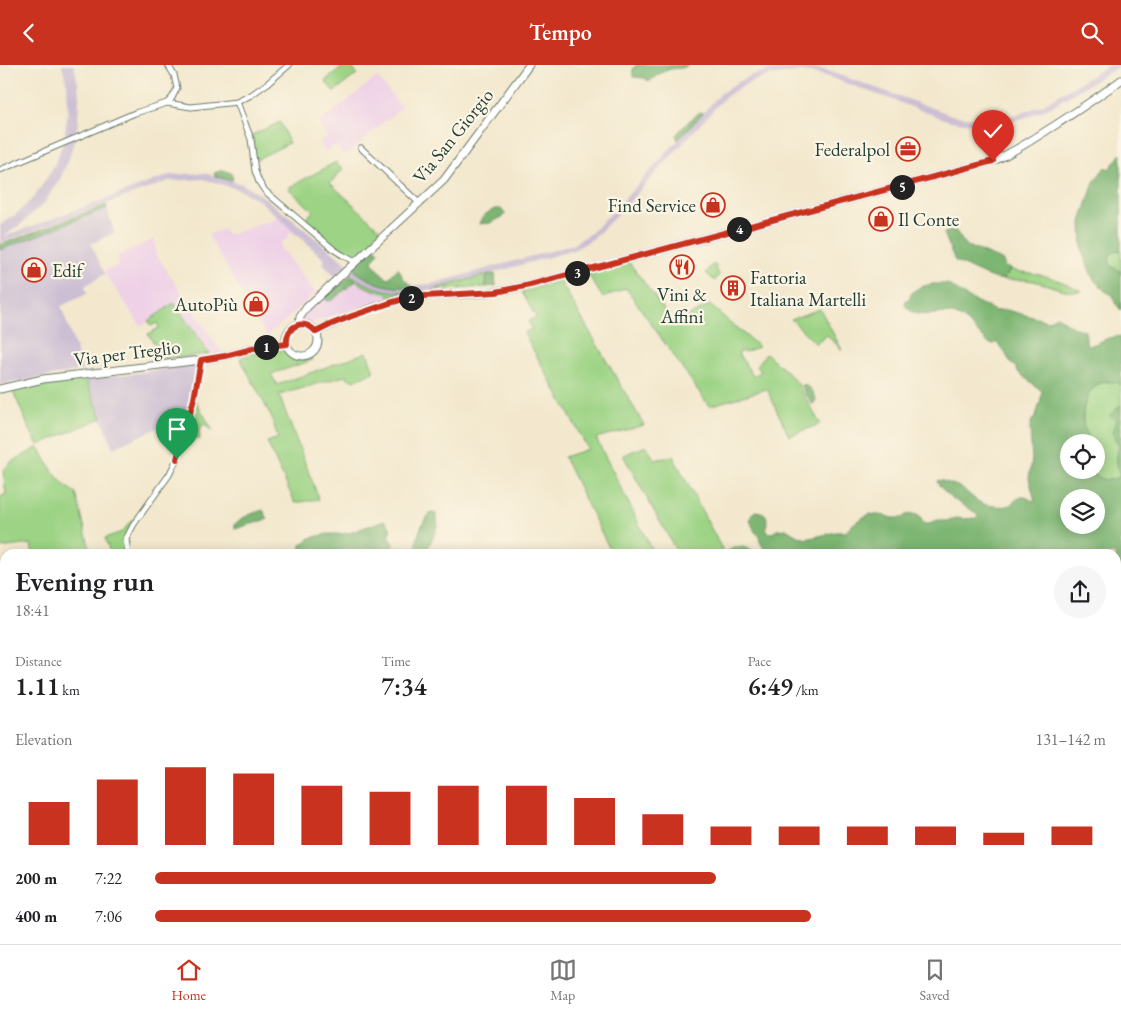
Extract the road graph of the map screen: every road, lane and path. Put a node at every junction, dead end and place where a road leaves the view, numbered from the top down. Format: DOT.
graph roads {
  1 [pos="168,65"];
  2 [pos="289,65"];
  3 [pos="529,65"];
  4 [pos="1121,80"];
  5 [pos="237,102"];
  6 [pos="168,103"];
  7 [pos="361,148"];
  8 [pos="0,170"];
  9 [pos="419,203"];
  10 [pos="355,261"];
  11 [pos="299,325"];
  12 [pos="316,332"];
  13 [pos="287,344"];
  14 [pos="201,360"];
  15 [pos="0,389"];
  16 [pos="127,549"];
  1 -- 6 [label="street"];
  2 -- 5 [label="street"];
  3 -- 9 [label="main road, Via San Giorgio"];
  4 -- 12 [label="main road"];
  5 -- 6 [label="street"];
  5 -- 10 [label="street"];
  6 -- 8 [label="street"];
  7 -- 9 [label="street, Via San Giorgio"];
  9 -- 10 [label="main road, Via San Giorgio"];
  10 -- 11 [label="main road, Via San Giorgio"];
  11 -- 12 [label="main road"];
  11 -- 13 [label="main road"];
  12 -- 13 [label="main road"];
  13 -- 14 [label="main road, Via per Treglio"];
  14 -- 15 [label="main road, Via per Treglio"];
  14 -- 16 [label="street"];
}
